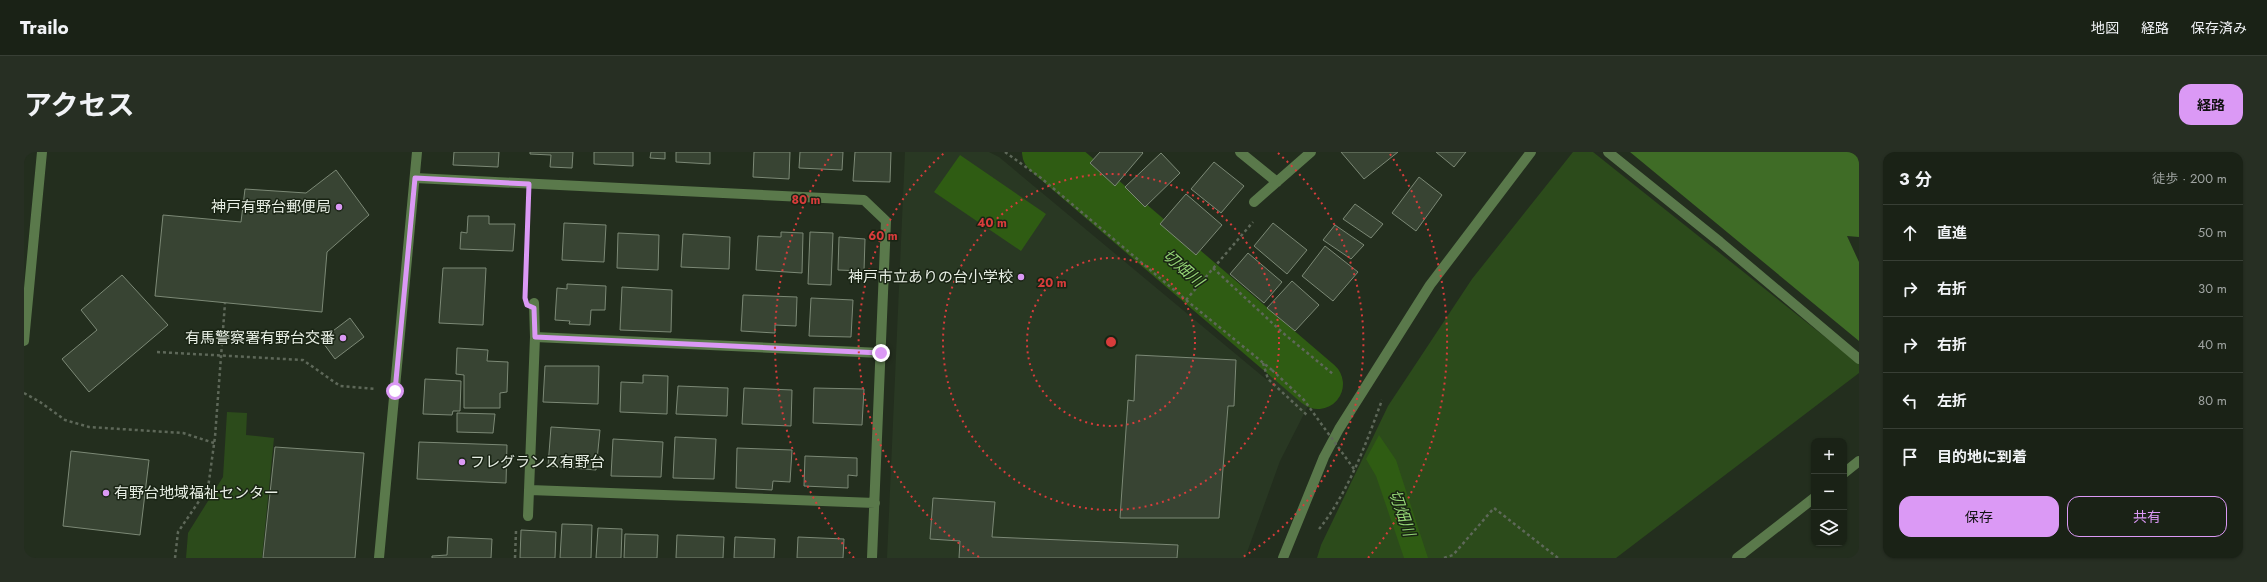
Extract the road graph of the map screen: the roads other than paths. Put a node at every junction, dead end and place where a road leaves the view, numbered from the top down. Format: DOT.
graph roads {
  1 [pos="42,152"];
  2 [pos="417,152"];
  3 [pos="1240,152"];
  4 [pos="1311,152"];
  5 [pos="1530,152"];
  6 [pos="1608,152"];
  7 [pos="415,178"];
  8 [pos="1277,182"];
  9 [pos="1255,201"];
  10 [pos="534,305"];
  11 [pos="24,337"];
  12 [pos="535,337"];
  13 [pos="881,353"];
  14 [pos="1859,359"];
  15 [pos="1859,461"];
  16 [pos="1847,471"];
  17 [pos="530,490"];
  18 [pos="1811,500"];
  19 [pos="874,503"];
  20 [pos="528,516"];
  21 [pos="379,558"];
  22 [pos="872,558"];
  23 [pos="1283,558"];
  24 [pos="1737,558"];
  1 -- 11 [label="street"];
  2 -- 7 [label="street"];
  3 -- 8 [label="street"];
  4 -- 8 [label="street"];
  5 -- 23 [label="street"];
  6 -- 14 [label="street"];
  7 -- 13 [label="street"];
  7 -- 21 [label="street"];
  8 -- 9 [label="street"];
  10 -- 12 [label="street"];
  12 -- 13 [label="street"];
  12 -- 17 [label="street"];
  13 -- 19 [label="street"];
  15 -- 16 [label="street"];
  17 -- 19 [label="street"];
  17 -- 20 [label="street"];
  18 -- 24 [label="street"];
  19 -- 22 [label="street"];
}
